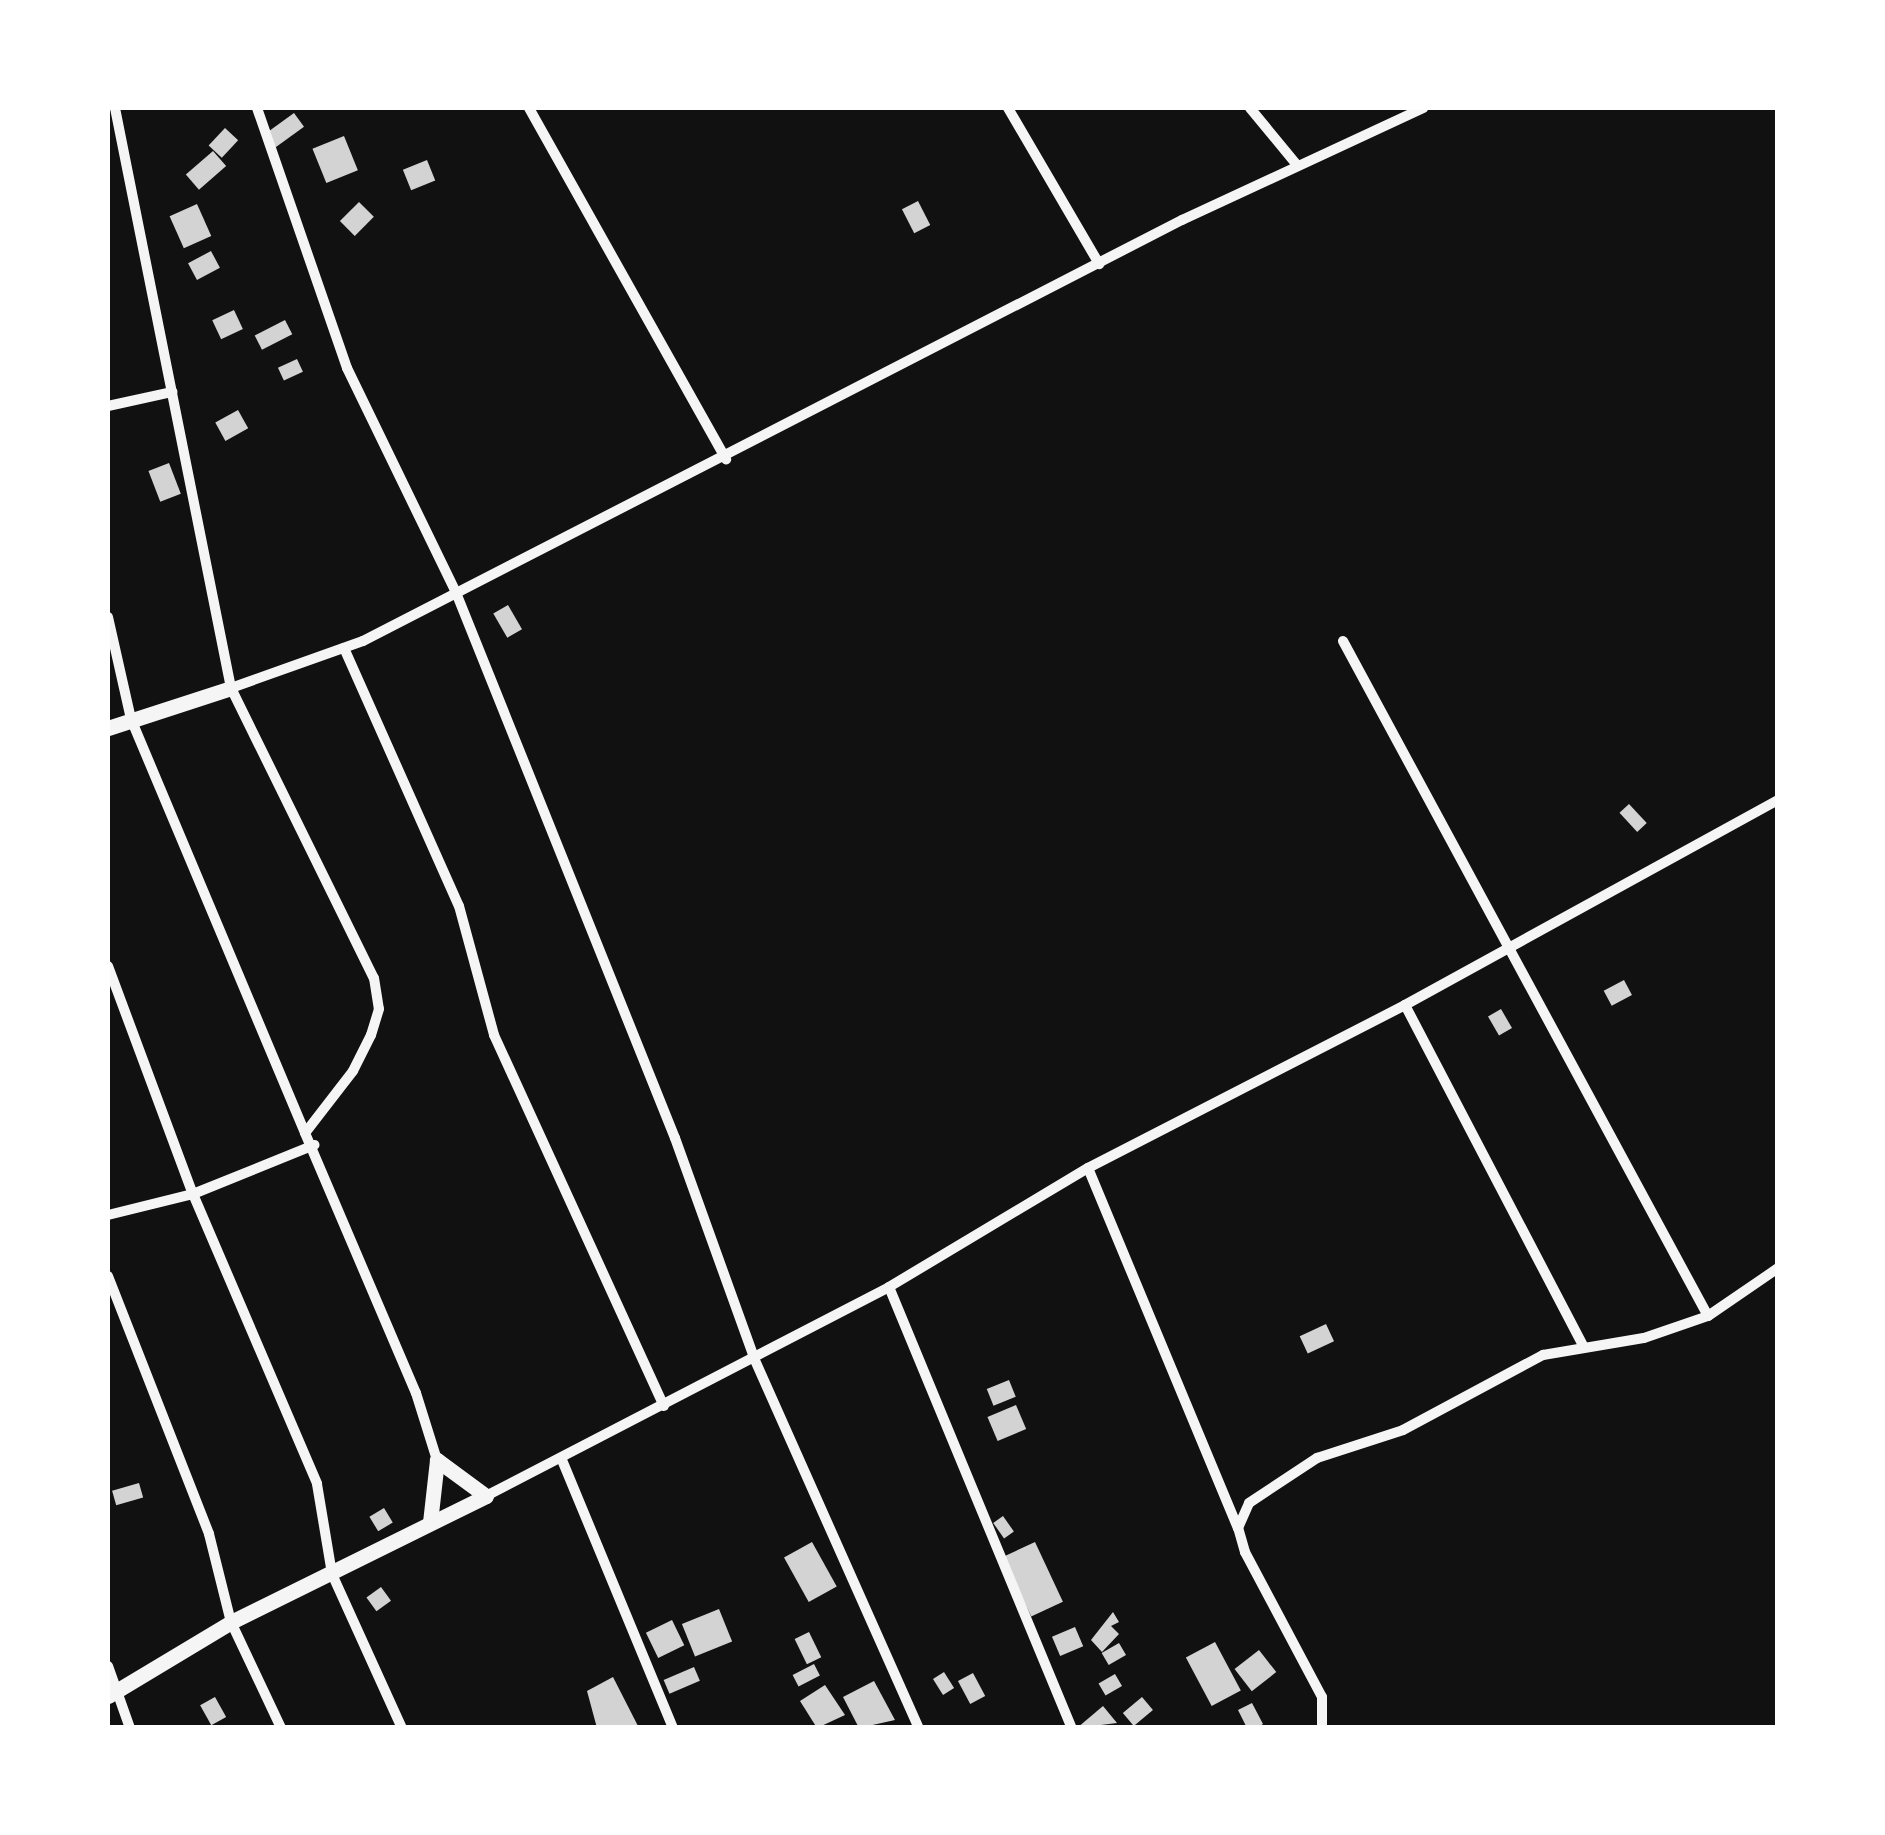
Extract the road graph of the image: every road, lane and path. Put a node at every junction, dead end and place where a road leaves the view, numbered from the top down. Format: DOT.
graph roads {
  1 [pos="115,108"];
  2 [pos="256,108"];
  3 [pos="529,108"];
  4 [pos="1008,108"];
  5 [pos="1250,108"];
  6 [pos="1423,108"];
  7 [pos="1297,165"];
  8 [pos="1100,264"];
  9 [pos="172,392"];
  10 [pos="108,406"];
  11 [pos="726,459"];
  12 [pos="457,594"];
  13 [pos="108,617"];
  14 [pos="1343,642"];
  15 [pos="344,648"];
  16 [pos="232,688"];
  17 [pos="131,719"];
  18 [pos="108,728"];
  19 [pos="1778,800"];
  20 [pos="1509,948"];
  21 [pos="108,966"];
  22 [pos="1404,1006"];
  23 [pos="306,1133"];
  24 [pos="314,1145"];
  25 [pos="1088,1168"];
  26 [pos="193,1194"];
  27 [pos="108,1215"];
  28 [pos="1778,1268"];
  29 [pos="108,1276"];
  30 [pos="889,1286"];
  31 [pos="1708,1316"];
  32 [pos="1583,1345"];
  33 [pos="754,1358"];
  34 [pos="664,1406"];
  35 [pos="437,1460"];
  36 [pos="562,1460"];
  37 [pos="486,1496"];
  38 [pos="430,1522"];
  39 [pos="1238,1528"];
  40 [pos="332,1574"];
  41 [pos="231,1622"];
  42 [pos="108,1666"];
  43 [pos="110,1694"];
  44 [pos="130,1728"];
  45 [pos="281,1728"];
  46 [pos="402,1728"];
  47 [pos="673,1728"];
  48 [pos="919,1728"];
  49 [pos="1072,1728"];
  50 [pos="1322,1728"];
  1 -- 9 [label="street"];
  2 -- 12 [label="street"];
  3 -- 11 [label="street"];
  4 -- 8 [label="street"];
  5 -- 7 [label="street"];
  6 -- 7 [label="street"];
  7 -- 8 [label="street"];
  8 -- 11 [label="street"];
  9 -- 10 [label="street"];
  9 -- 16 [label="street"];
  11 -- 12 [label="street"];
  12 -- 15 [label="street"];
  12 -- 33 [label="street"];
  13 -- 17 [label="street"];
  14 -- 20 [label="street"];
  15 -- 16 [label="street"];
  15 -- 34 [label="street"];
  16 -- 17 [label="street"];
  16 -- 23 [label="street"];
  17 -- 18 [label="street"];
  17 -- 23 [label="street"];
  19 -- 20 [label="street"];
  20 -- 22 [label="street"];
  20 -- 31 [label="street"];
  21 -- 26 [label="street"];
  22 -- 25 [label="street"];
  22 -- 32 [label="street"];
  23 -- 24 [label="street"];
  24 -- 26 [label="street"];
  24 -- 35 [label="street"];
  25 -- 30 [label="street"];
  25 -- 39 [label="street"];
  26 -- 27 [label="street"];
  26 -- 40 [label="street"];
  28 -- 31 [label="street"];
  29 -- 41 [label="street"];
  30 -- 33 [label="street"];
  30 -- 49 [label="street"];
  31 -- 32 [label="street"];
  32 -- 39 [label="street"];
  33 -- 34 [label="street"];
  33 -- 48 [label="street"];
  34 -- 36 [label="street"];
  35 -- 37 [label="street"];
  35 -- 38 [label="street"];
  36 -- 37 [label="street"];
  36 -- 47 [label="street"];
  37 -- 38 [label="street"];
  38 -- 40 [label="street"];
  39 -- 50 [label="street"];
  40 -- 41 [label="street"];
  40 -- 46 [label="street"];
  41 -- 43 [label="street"];
  41 -- 45 [label="street"];
  42 -- 43 [label="street"];
  43 -- 44 [label="street"];
}
